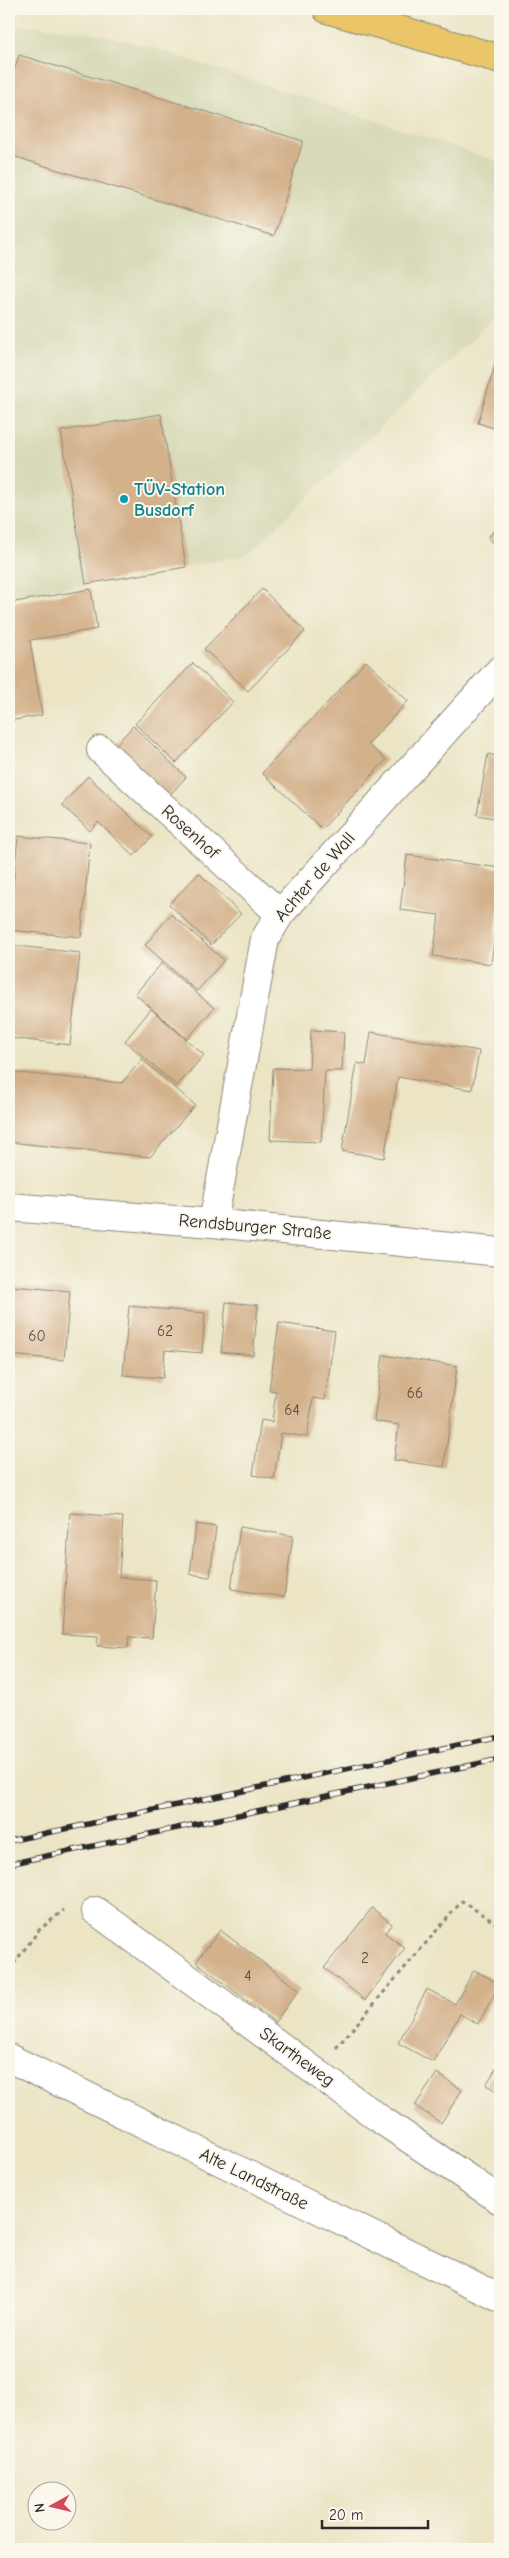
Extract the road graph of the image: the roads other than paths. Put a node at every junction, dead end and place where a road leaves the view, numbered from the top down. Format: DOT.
graph roads {
  1 [pos="327,9"];
  2 [pos="500,59"];
  3 [pos="500,670"];
  4 [pos="101,750"];
  5 [pos="280,914"];
  6 [pos="9,1207"];
  7 [pos="212,1223"];
  8 [pos="500,1252"];
  9 [pos="96,1911"];
  10 [pos="9,2058"];
  11 [pos="500,2200"];
  12 [pos="500,2298"];
  1 -- 2 [label="main road"];
  3 -- 5 [label="street, Achter de Wall"];
  4 -- 5 [label="street, Rosenhof"];
  5 -- 7 [label="street, Achter de Wall"];
  6 -- 7 [label="street, Rendsburger Straße"];
  7 -- 8 [label="street, Rendsburger Straße"];
  9 -- 11 [label="street, Skartheweg"];
  10 -- 12 [label="street, Alte Landstraße"];
}
